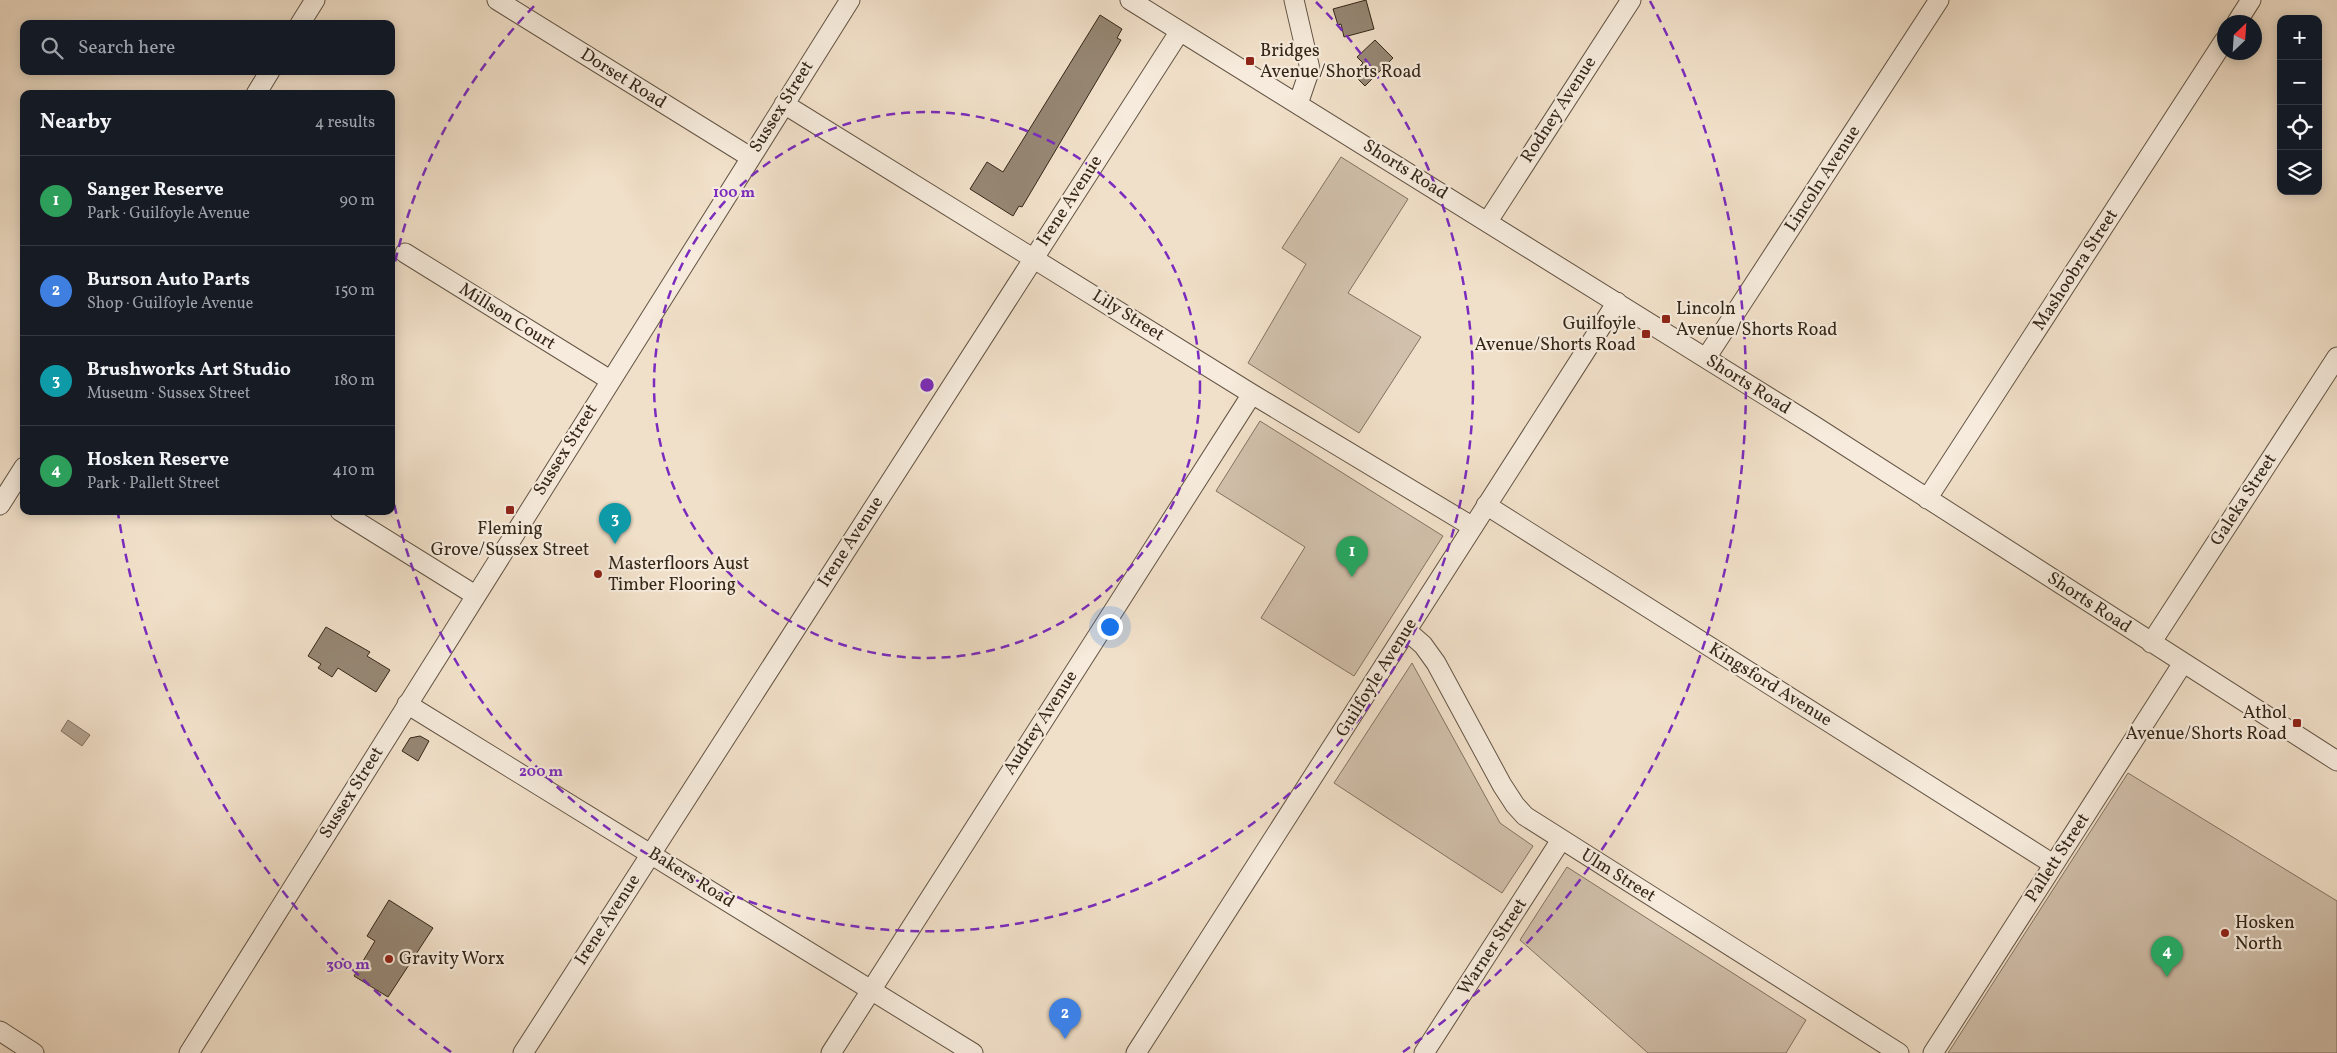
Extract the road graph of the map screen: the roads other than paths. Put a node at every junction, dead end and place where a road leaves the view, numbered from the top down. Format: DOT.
graph roads {
  1 [pos="315,0"];
  2 [pos="497,0"];
  3 [pos="850,0"];
  4 [pos="1130,0"];
  5 [pos="1294,0"];
  6 [pos="1631,0"];
  7 [pos="1939,0"];
  8 [pos="2251,0"];
  9 [pos="2241,15"];
  10 [pos="302,20"];
  11 [pos="1180,31"];
  12 [pos="2217,52"];
  13 [pos="268,75"];
  14 [pos="258,90"];
  15 [pos="784,104"];
  16 [pos="1298,104"];
  17 [pos="750,157"];
  18 [pos="1488,221"];
  19 [pos="405,253"];
  20 [pos="1034,257"];
  21 [pos="1617,302"];
  22 [pos="2337,357"];
  23 [pos="1706,358"];
  24 [pos="610,380"];
  25 [pos="1252,394"];
  26 [pos="20,473"];
  27 [pos="1927,499"];
  28 [pos="0,505"];
  29 [pos="1486,505"];
  30 [pos="346,515"];
  31 [pos="1473,527"];
  32 [pos="476,595"];
  33 [pos="1406,631"];
  34 [pos="2151,643"];
  35 [pos="2183,663"];
  36 [pos="407,704"];
  37 [pos="2337,761"];
  38 [pos="1561,840"];
  39 [pos="651,853"];
  40 [pos="2053,864"];
  41 [pos="872,989"];
  42 [pos="0,1031"];
  43 [pos="1427,1052"];
  44 [pos="34,1053"];
  45 [pos="189,1053"];
  46 [pos="523,1053"];
  47 [pos="831,1053"];
  48 [pos="973,1053"];
  49 [pos="1136,1053"];
  50 [pos="1899,1053"];
  51 [pos="1933,1053"];
  1 -- 10 [label="street"];
  2 -- 17 [label="street, Dorset Road"];
  3 -- 15 [label="street, Sussex Street"];
  4 -- 11 [label="street, Shorts Road"];
  5 -- 16 [label="street"];
  6 -- 18 [label="street, Rodney Avenue"];
  7 -- 23 [label="street, Lincoln Avenue"];
  8 -- 9 [label="street"];
  11 -- 16 [label="street, Shorts Road"];
  11 -- 20 [label="street, Irene Avenue"];
  12 -- 27 [label="street, Mashoobra Street"];
  13 -- 14 [label="street"];
  15 -- 17 [label="street, Sussex Street"];
  15 -- 20 [label="street, Lily Street"];
  16 -- 18 [label="street, Shorts Road"];
  17 -- 24 [label="street, Sussex Street"];
  18 -- 21 [label="street, Shorts Road"];
  19 -- 24 [label="street, Millson Court"];
  20 -- 25 [label="street, Lily Street"];
  20 -- 39 [label="street, Irene Avenue"];
  21 -- 23 [label="street, Shorts Road"];
  21 -- 29 [label="street, Guilfoyle Avenue"];
  22 -- 34 [label="street, Galeka Street"];
  23 -- 27 [label="street, Shorts Road"];
  24 -- 32 [label="street, Sussex Street"];
  25 -- 31 [label="street, Lily Street"];
  25 -- 41 [label="street, Audrey Avenue"];
  26 -- 28 [label="street"];
  27 -- 34 [label="street, Shorts Road"];
  29 -- 31 [label="street, Guilfoyle Avenue"];
  29 -- 40 [label="street, Kingsford Avenue"];
  30 -- 32 [label="street"];
  31 -- 33 [label="street, Guilfoyle Avenue"];
  32 -- 36 [label="street, Sussex Street"];
  33 -- 38 [label="street, Ulm Street"];
  33 -- 49 [label="street, Guilfoyle Avenue"];
  34 -- 35 [label="street, Shorts Road"];
  35 -- 37 [label="street, Shorts Road"];
  35 -- 40 [label="street, Pallett Street"];
  36 -- 39 [label="street, Bakers Road"];
  36 -- 45 [label="street, Sussex Street"];
  38 -- 43 [label="street, Warner Street"];
  38 -- 50 [label="street, Ulm Street"];
  39 -- 41 [label="street, Bakers Road"];
  39 -- 46 [label="street, Irene Avenue"];
  40 -- 51 [label="street, Pallett Street"];
  41 -- 47 [label="street, Audrey Avenue"];
  41 -- 48 [label="street, Bakers Road"];
  42 -- 44 [label="street"];
}
